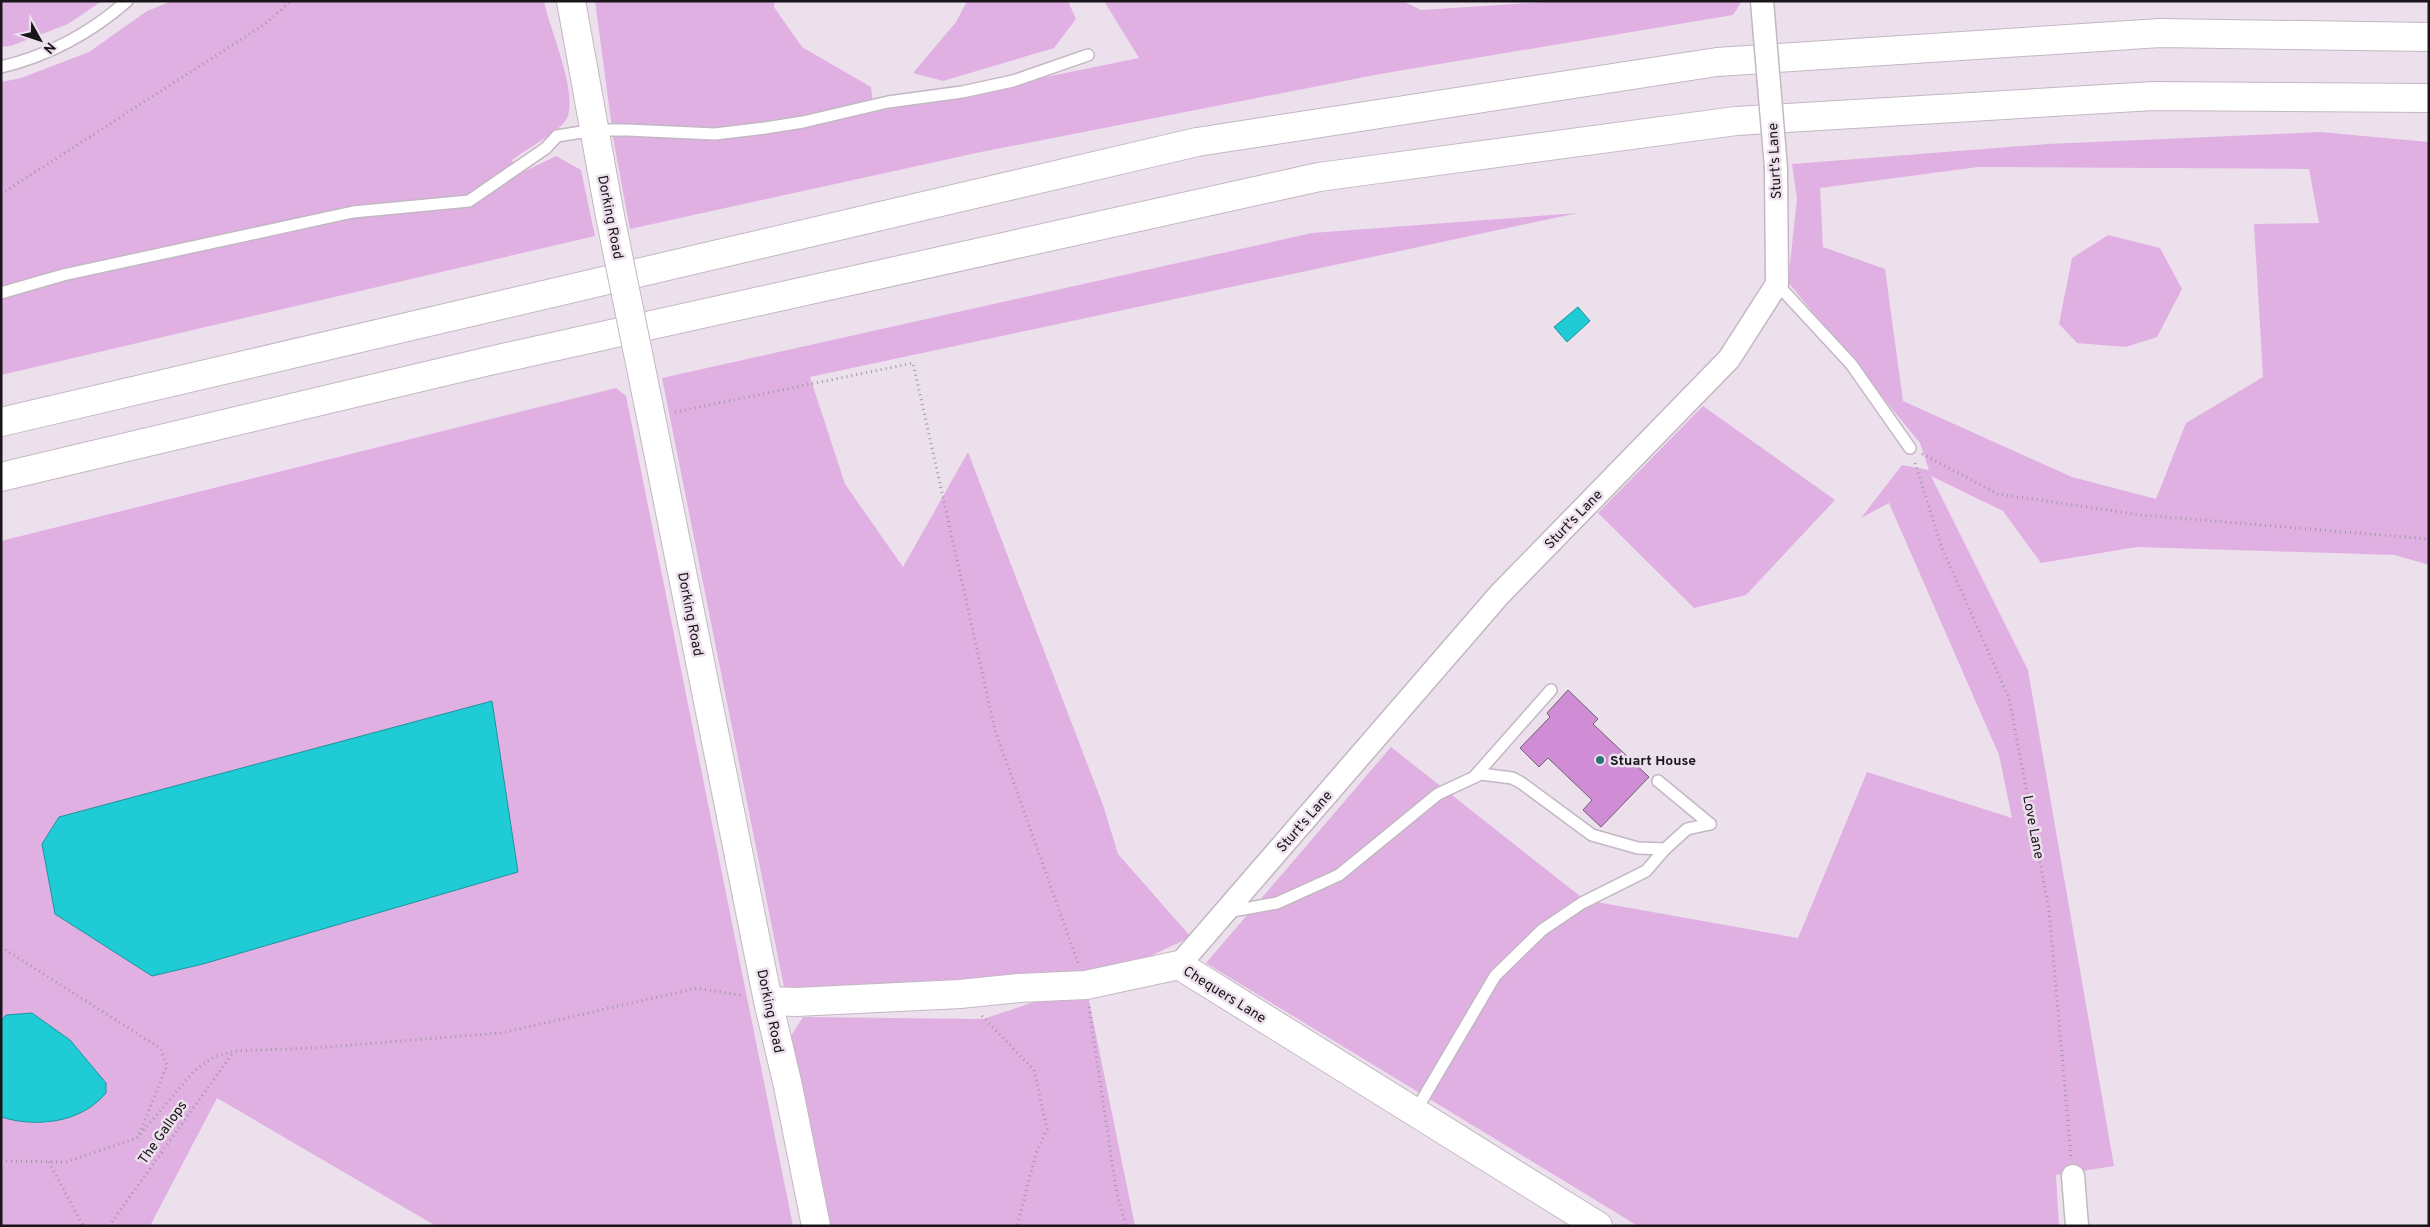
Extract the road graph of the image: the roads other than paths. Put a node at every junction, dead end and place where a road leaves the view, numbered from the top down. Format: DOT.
graph roads {
  1 [pos="127,1"];
  2 [pos="572,1"];
  3 [pos="1762,1"];
  4 [pos="2429,37"];
  5 [pos="1088,55"];
  6 [pos="1,67"];
  7 [pos="2429,98"];
  8 [pos="594,130"];
  9 [pos="1777,284"];
  10 [pos="1,293"];
  11 [pos="1,422"];
  12 [pos="1910,448"];
  13 [pos="1,478"];
  14 [pos="1551,690"];
  15 [pos="1475,776"];
  16 [pos="1658,781"];
  17 [pos="1666,848"];
  18 [pos="1225,913"];
  19 [pos="1179,965"];
  20 [pos="768,1001"];
  21 [pos="1414,1112"];
  22 [pos="2073,1176"];
  23 [pos="816,1226"];
  24 [pos="1598,1226"];
  25 [pos="2077,1226"];
  1 -- 6 [label="lane"];
  2 -- 8 [label="main road, Dorking Road"];
  3 -- 9 [label="street, Sturt's Lane, bridge"];
  4 -- 11 [label="main road"];
  5 -- 8 [label="lane"];
  7 -- 13 [label="main road"];
  8 -- 10 [label="lane"];
  8 -- 20 [label="main road, Dorking Road, bridge"];
  9 -- 12 [label="lane"];
  9 -- 18 [label="street, Sturt's Lane"];
  14 -- 15 [label="lane"];
  15 -- 17 [label="lane"];
  15 -- 18 [label="lane"];
  16 -- 17 [label="lane"];
  17 -- 21 [label="lane"];
  18 -- 19 [label="street, Sturt's Lane"];
  19 -- 20 [label="main road, Chequers Lane"];
  19 -- 21 [label="main road, Chequers Lane"];
  20 -- 23 [label="main road, Dorking Road"];
  21 -- 24 [label="main road, Chequers Lane"];
  22 -- 25 [label="street"];
}
